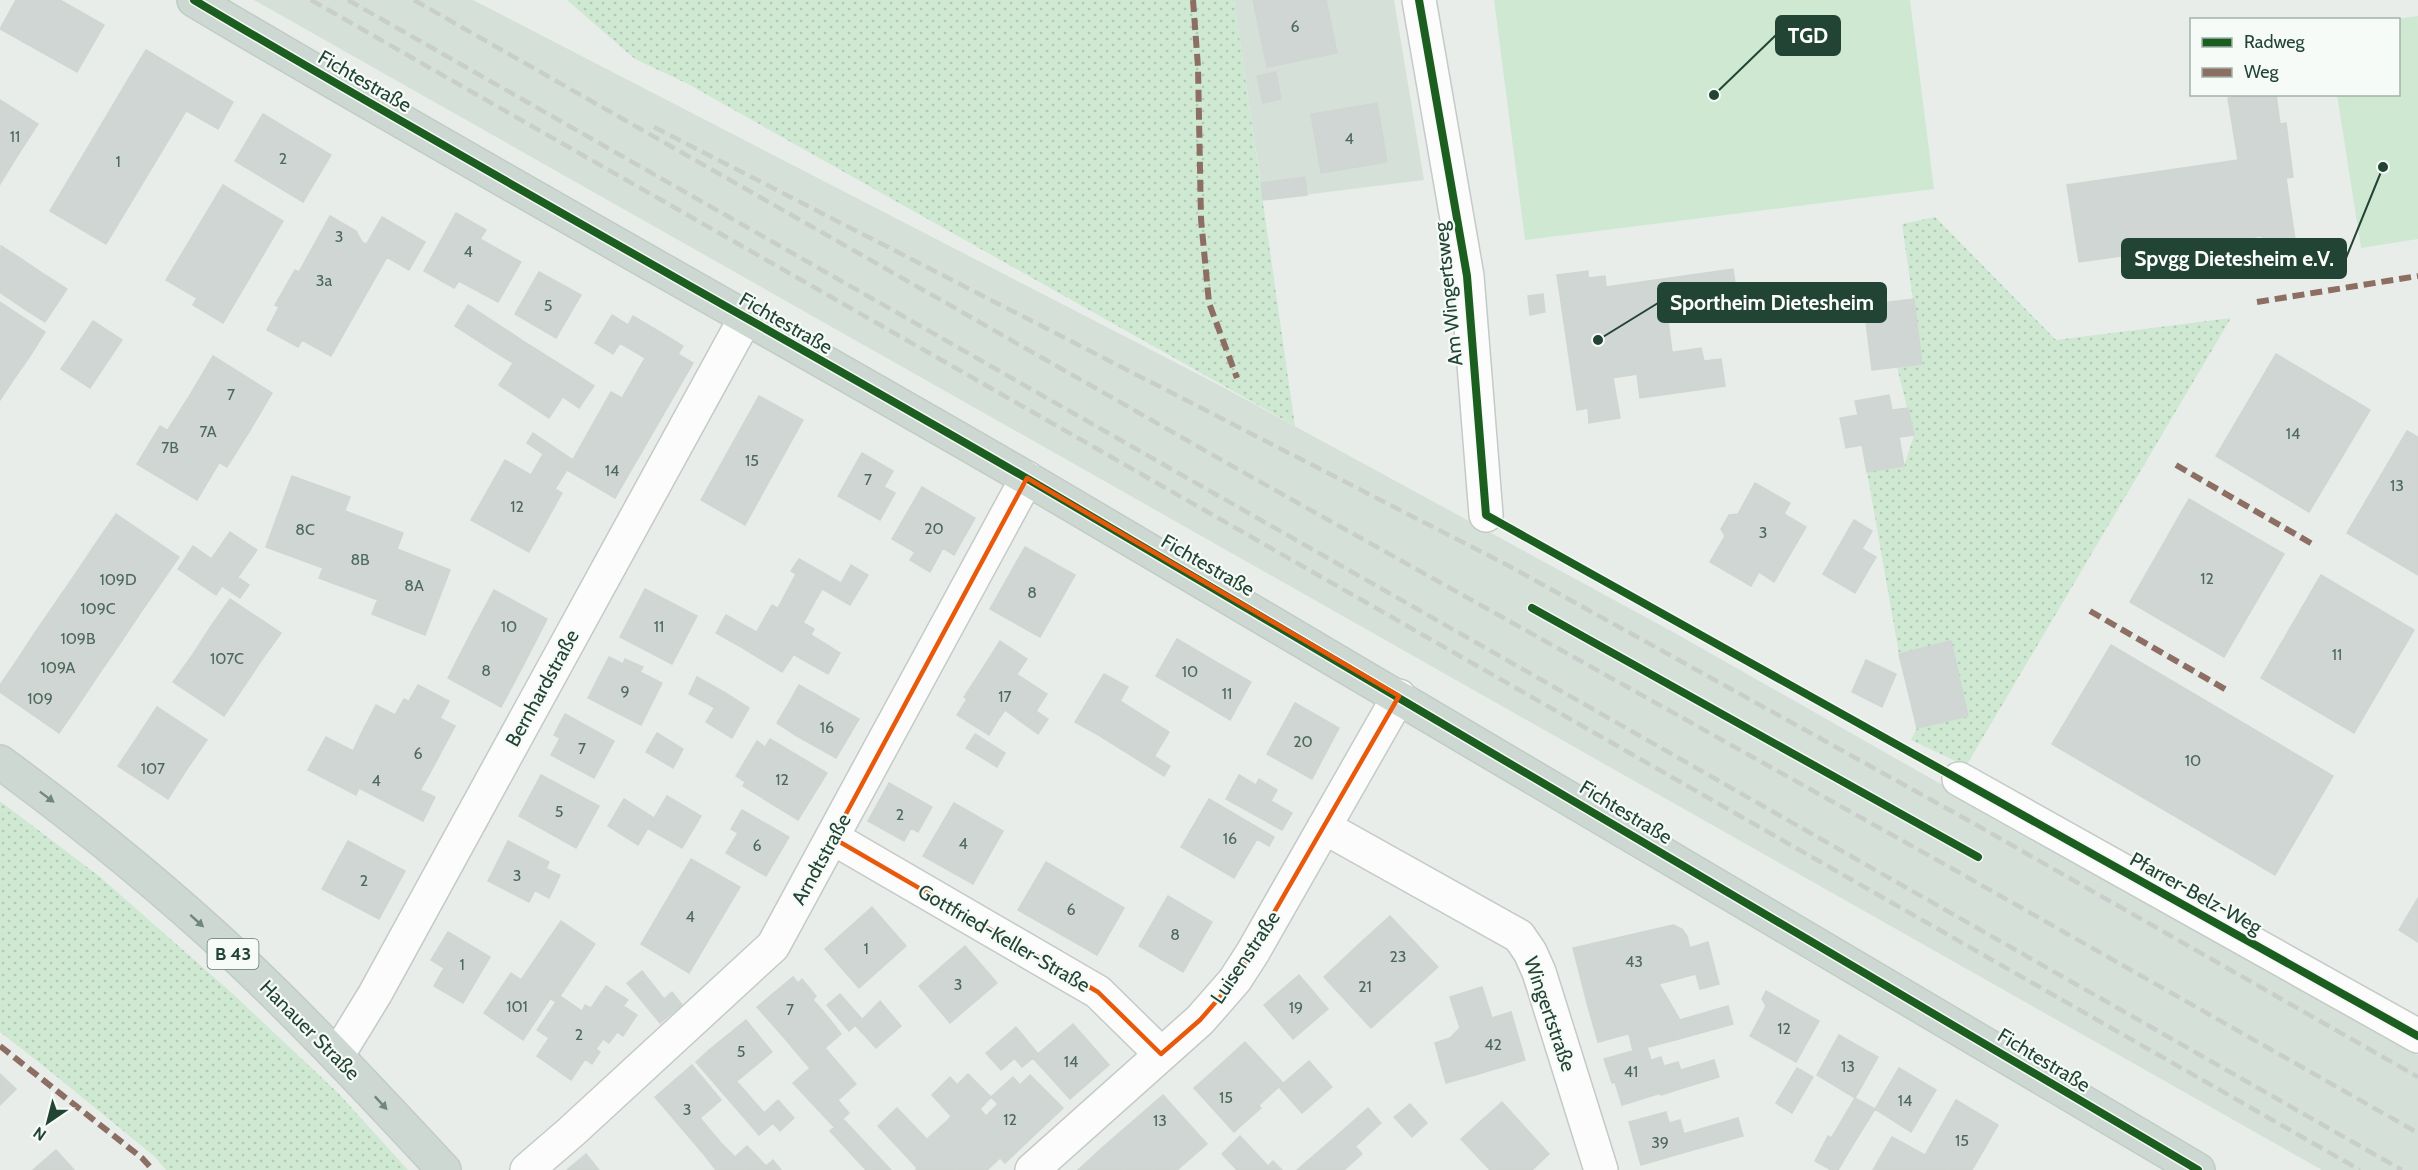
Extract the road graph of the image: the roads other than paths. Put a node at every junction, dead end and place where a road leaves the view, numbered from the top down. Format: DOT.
graph roads {
  1 [pos="194,0"];
  2 [pos="1419,0"];
  3 [pos="745,319"];
  4 [pos="1027,478"];
  5 [pos="1486,514"];
  6 [pos="1399,696"];
  7 [pos="0,762"];
  8 [pos="1959,779"];
  9 [pos="1324,827"];
  10 [pos="833,838"];
  11 [pos="2418,1036"];
  12 [pos="1161,1054"];
  13 [pos="337,1056"];
  14 [pos="1593,1166"];
  15 [pos="444,1170"];
  16 [pos="526,1170"];
  17 [pos="1032,1170"];
  18 [pos="2198,1170"];
  1 -- 3 [label="main road, Fichtestraße"];
  2 -- 5 [label="street, Am Wingertsweg"];
  3 -- 4 [label="main road, Fichtestraße"];
  3 -- 13 [label="street, Bernhardstraße"];
  4 -- 6 [label="main road, Fichtestraße"];
  4 -- 10 [label="street, Arndtstraße"];
  6 -- 9 [label="street, Luisenstraße"];
  6 -- 18 [label="main road, Fichtestraße"];
  7 -- 13 [label="main road, Hanauer Straße / B 43, one-way"];
  8 -- 11 [label="street, Pfarrer-Belz-Weg"];
  9 -- 12 [label="street, Luisenstraße"];
  9 -- 14 [label="street, Wingertstraße"];
  10 -- 12 [label="street, Gottfried-Keller-Straße"];
  10 -- 16 [label="street, Arndtstraße"];
  12 -- 17 [label="street, Luisenstraße"];
  13 -- 15 [label="main road, Hanauer Straße / B 43, one-way"];
}
